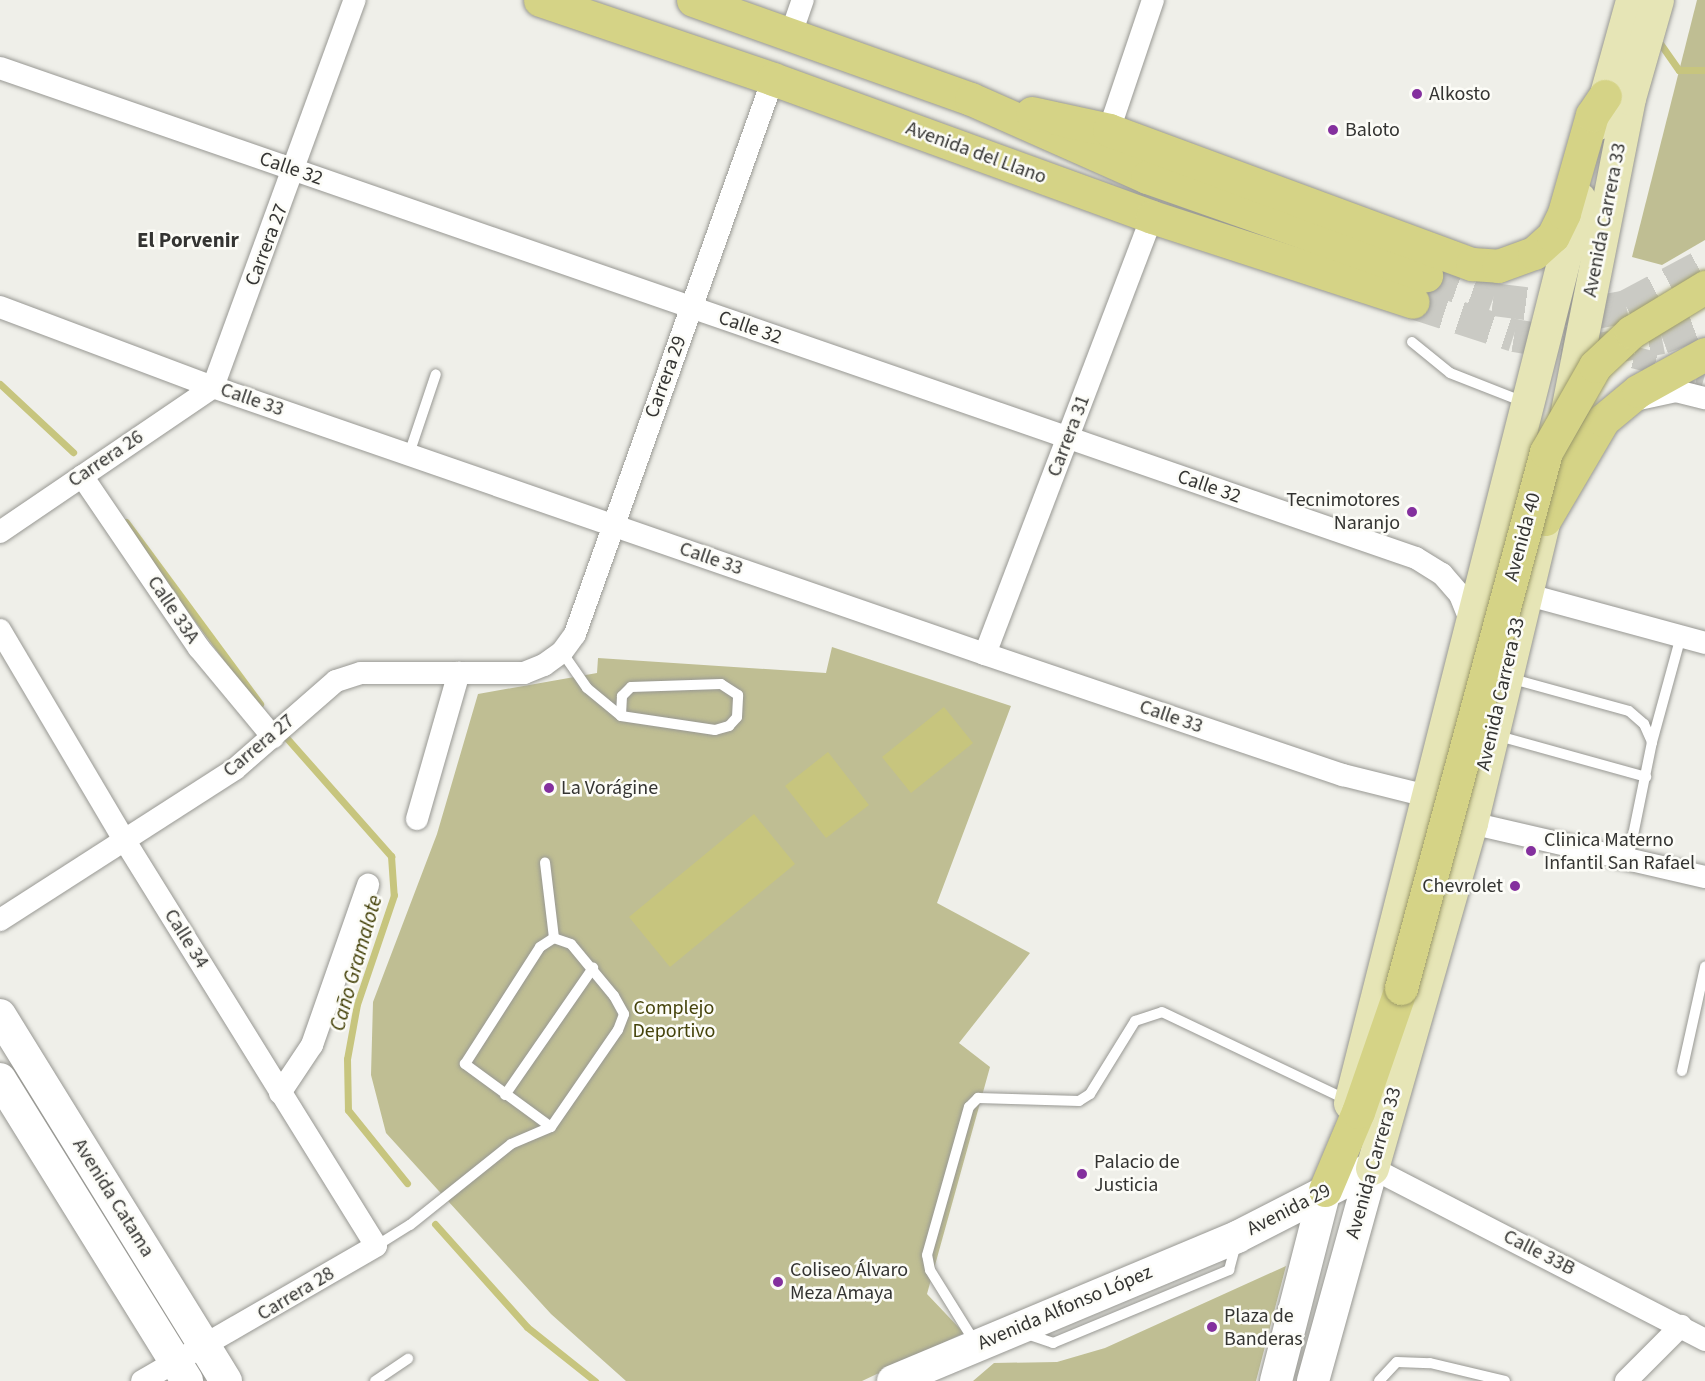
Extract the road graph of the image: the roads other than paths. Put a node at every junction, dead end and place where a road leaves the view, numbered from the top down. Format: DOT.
graph roads {
  1 [pos="355,0"];
  2 [pos="540,0"];
  3 [pos="693,0"];
  4 [pos="803,0"];
  5 [pos="1153,0"];
  6 [pos="1648,4"];
  7 [pos="791,33"];
  8 [pos="1633,40"];
  9 [pos="0,68"];
  10 [pos="773,79"];
  11 [pos="1605,96"];
  12 [pos="971,99"];
  13 [pos="1109,130"];
  14 [pos="296,171"];
  15 [pos="1152,217"];
  16 [pos="1705,287"];
  17 [pos="0,307"];
  18 [pos="691,308"];
  19 [pos="1412,342"];
  20 [pos="1705,354"];
  21 [pos="436,374"];
  22 [pos="213,387"];
  23 [pos="1705,398"];
  24 [pos="1527,404"];
  25 [pos="1620,404"];
  26 [pos="1567,412"];
  27 [pos="1068,439"];
  28 [pos="409,454"];
  29 [pos="82,476"];
  30 [pos="1545,519"];
  31 [pos="614,526"];
  32 [pos="0,531"];
  33 [pos="1525,594"];
  34 [pos="1472,624"];
  35 [pos="0,630"];
  36 [pos="1681,636"];
  37 [pos="1705,643"];
  38 [pos="985,654"];
  39 [pos="553,658"];
  40 [pos="459,673"];
  41 [pos="1506,677"];
  42 [pos="621,716"];
  43 [pos="1492,734"];
  44 [pos="273,737"];
  45 [pos="1652,742"];
  46 [pos="1646,777"];
  47 [pos="1427,796"];
  48 [pos="417,819"];
  49 [pos="1471,823"];
  50 [pos="125,841"];
  51 [pos="1628,860"];
  52 [pos="545,863"];
  53 [pos="1705,877"];
  54 [pos="368,885"];
  55 [pos="0,920"];
  56 [pos="554,938"];
  57 [pos="1705,967"];
  58 [pos="593,968"];
  59 [pos="1401,988"];
  60 [pos="0,1015"];
  61 [pos="1682,1071"];
  62 [pos="0,1079"];
  63 [pos="280,1093"];
  64 [pos="505,1095"];
  65 [pos="1350,1102"];
  66 [pos="551,1127"];
  67 [pos="1372,1168"];
  68 [pos="1325,1191"];
  69 [pos="1237,1236"];
  70 [pos="376,1246"];
  71 [pos="1681,1326"];
  72 [pos="1705,1340"];
  73 [pos="206,1347"];
  74 [pos="408,1359"];
  75 [pos="960,1360"];
  76 [pos="182,1372"];
  77 [pos="142,1381"];
  78 [pos="226,1381"];
  79 [pos="375,1381"];
  80 [pos="893,1381"];
  81 [pos="1276,1381"];
  82 [pos="1313,1381"];
  83 [pos="1379,1381"];
  84 [pos="1505,1381"];
  85 [pos="1626,1381"];
  1 -- 14 [label="street, Carrera 27"];
  2 -- 10 [label="highway, Avenida del Llano"];
  3 -- 7 [label="highway, Avenida del Llano"];
  4 -- 7 [label="street"];
  5 -- 13 [label="street"];
  6 -- 8 [label="main road, Avenida Carrera 33"];
  7 -- 12 [label="highway, Avenida del Llano"];
  8 -- 11 [label="main road, Avenida Carrera 33"];
  8 -- 26 [label="main road, Avenida Carrera 33"];
  9 -- 14 [label="street, Calle 32"];
  10 -- 15 [label="highway, Avenida del Llano"];
  10 -- 18 [label="street, Carrera 29"];
  11 -- 13 [label="highway"];
  11 -- 24 [label="main road, Avenida Carrera 33"];
  12 -- 13 [label="highway"];
  12 -- 15 [label="highway, Avenida del Llano"];
  14 -- 18 [label="street, Calle 32"];
  14 -- 22 [label="street, Carrera 27"];
  15 -- 27 [label="street, Carrera 31"];
  16 -- 26 [label="highway, Avenida 40, bridge"];
  17 -- 22 [label="street, Calle 33"];
  18 -- 27 [label="street, Calle 32"];
  18 -- 31 [label="street, Carrera 29"];
  19 -- 24 [label="lane"];
  20 -- 25 [label="highway"];
  21 -- 28 [label="lane"];
  22 -- 28 [label="street, Calle 33"];
  22 -- 29 [label="street, Carrera 26"];
  23 -- 25 [label="street"];
  24 -- 34 [label="main road, Avenida Carrera 33"];
  25 -- 30 [label="highway"];
  26 -- 30 [label="main road, Avenida Carrera 33"];
  26 -- 59 [label="highway, Avenida 40, bridge"];
  27 -- 34 [label="street, Calle 32"];
  27 -- 38 [label="street, Carrera 31"];
  28 -- 31 [label="street, Calle 33"];
  29 -- 32 [label="street, Carrera 26"];
  29 -- 44 [label="street, Calle 33A"];
  30 -- 33 [label="main road, Avenida Carrera 33"];
  31 -- 38 [label="street, Calle 33"];
  31 -- 39 [label="street, Carrera 29"];
  33 -- 36 [label="street"];
  33 -- 41 [label="main road, Avenida Carrera 33"];
  34 -- 47 [label="main road, Avenida Carrera 33"];
  35 -- 50 [label="street, Calle 34"];
  36 -- 37 [label="street"];
  36 -- 45 [label="lane"];
  38 -- 47 [label="street, Calle 33"];
  39 -- 40 [label="street, Carrera 27"];
  39 -- 42 [label="lane"];
  40 -- 44 [label="street, Carrera 27"];
  40 -- 48 [label="street"];
  41 -- 43 [label="main road, Avenida Carrera 33"];
  41 -- 45 [label="lane"];
  42 -- 42 [label="lane"];
  43 -- 46 [label="lane"];
  43 -- 49 [label="main road, Avenida Carrera 33"];
  44 -- 50 [label="street, Carrera 27"];
  45 -- 46 [label="lane"];
  46 -- 51 [label="lane"];
  47 -- 65 [label="main road, Avenida Carrera 33"];
  49 -- 51 [label="street"];
  49 -- 67 [label="main road, Avenida Carrera 33"];
  50 -- 55 [label="street, Carrera 27"];
  50 -- 63 [label="street, Calle 34"];
  51 -- 53 [label="street"];
  52 -- 56 [label="lane"];
  54 -- 63 [label="street"];
  56 -- 58 [label="lane"];
  56 -- 64 [label="lane"];
  57 -- 61 [label="lane"];
  58 -- 64 [label="lane"];
  58 -- 66 [label="lane"];
  59 -- 68 [label="highway, Avenida Carrera 33"];
  60 -- 73 [label="main road, Avenida Catama"];
  62 -- 76 [label="main road, Avenida Catama"];
  63 -- 70 [label="street, Calle 34"];
  64 -- 66 [label="lane"];
  65 -- 68 [label="main road, Avenida Carrera 33"];
  65 -- 75 [label="lane"];
  66 -- 70 [label="lane, Carrera 28"];
  67 -- 68 [label="main road, Avenida 29"];
  67 -- 71 [label="street, Calle 33B"];
  67 -- 82 [label="main road, Avenida Carrera 33"];
  68 -- 69 [label="main road, Avenida 29"];
  68 -- 81 [label="main road, Avenida Carrera 33"];
  69 -- 75 [label="main road, Avenida Alfonso López"];
  70 -- 73 [label="street, Carrera 28"];
  71 -- 72 [label="street, Calle 33B"];
  71 -- 85 [label="street"];
  73 -- 76 [label="street, Carrera 28"];
  73 -- 78 [label="main road, Avenida Catama"];
  74 -- 79 [label="lane"];
  75 -- 80 [label="main road, Avenida Alfonso López"];
  76 -- 77 [label="street, Carrera 28"];
  83 -- 84 [label="lane"];
}
